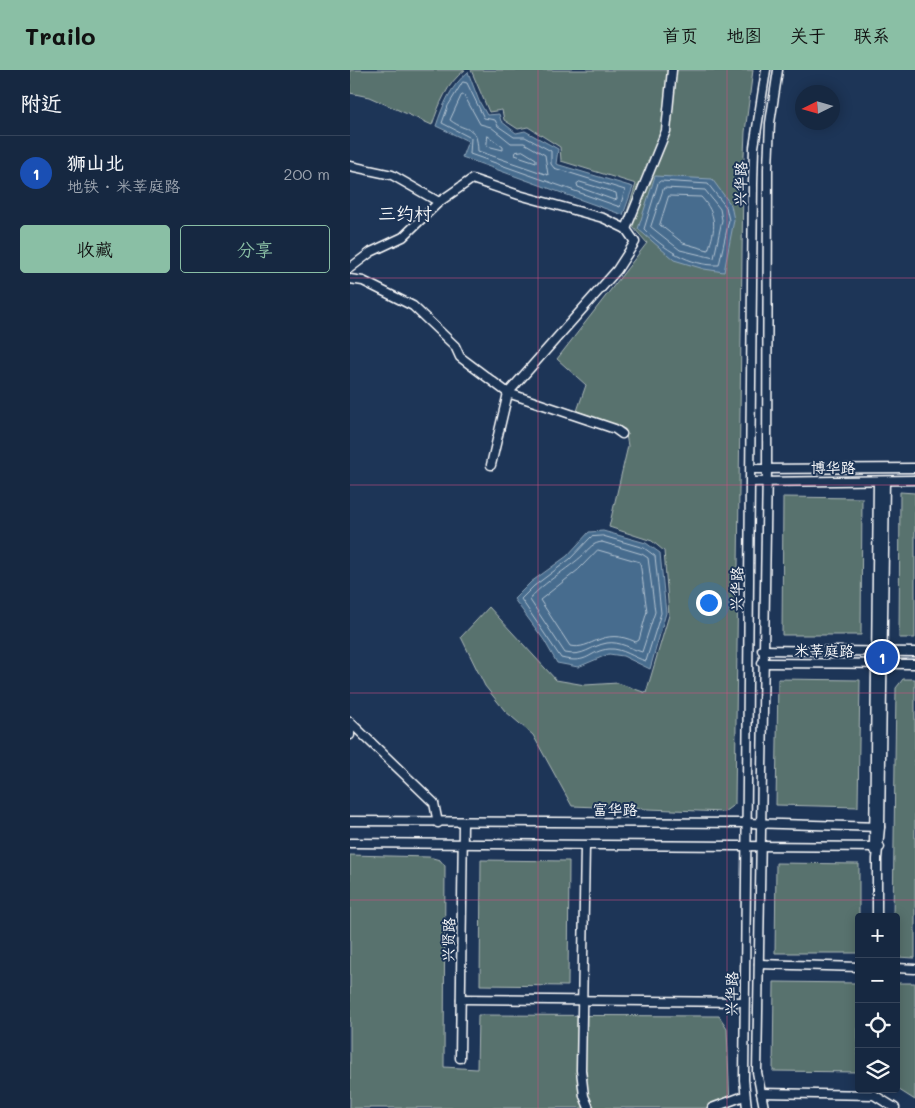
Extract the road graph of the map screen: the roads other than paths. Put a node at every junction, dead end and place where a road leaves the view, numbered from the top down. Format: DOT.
graph roads {
  1 [pos="672,70"];
  2 [pos="766,70"];
  3 [pos="778,70"];
  4 [pos="350,166"];
  5 [pos="439,202"];
  6 [pos="626,229"];
  7 [pos="350,268"];
  8 [pos="350,279"];
  9 [pos="508,392"];
  10 [pos="622,434"];
  11 [pos="490,465"];
  12 [pos="915,468"];
  13 [pos="751,469"];
  14 [pos="767,469"];
  15 [pos="915,480"];
  16 [pos="881,481"];
  17 [pos="751,482"];
  18 [pos="766,482"];
  19 [pos="762,650"];
  20 [pos="878,651"];
  21 [pos="915,652"];
  22 [pos="762,663"];
  23 [pos="878,664"];
  24 [pos="915,664"];
  25 [pos="350,722"];
  26 [pos="350,735"];
  27 [pos="350,821"];
  28 [pos="438,823"];
  29 [pos="463,823"];
  30 [pos="747,823"];
  31 [pos="760,823"];
  32 [pos="877,827"];
  33 [pos="350,843"];
  34 [pos="463,845"];
  35 [pos="760,845"];
  36 [pos="585,846"];
  37 [pos="746,846"];
  38 [pos="876,847"];
  39 [pos="877,913"];
  40 [pos="758,964"];
  41 [pos="855,967"];
  42 [pos="900,968"];
  43 [pos="915,969"];
  44 [pos="461,999"];
  45 [pos="581,1000"];
  46 [pos="744,1002"];
  47 [pos="460,1058"];
  48 [pos="855,1092"];
  49 [pos="761,1093"];
  50 [pos="875,1093"];
  51 [pos="744,1096"];
  52 [pos="589,1108"];
  53 [pos="712,1108"];
  54 [pos="747,1108"];
  55 [pos="764,1108"];
  56 [pos="895,1108"];
  1 -- 6 [label="street"];
  2 -- 13 [label="street, 兴华路"];
  3 -- 14 [label="street, 兴华路"];
  4 -- 5 [label="street"];
  5 -- 6 [label="street"];
  5 -- 7 [label="street"];
  6 -- 9 [label="street"];
  8 -- 9 [label="street"];
  9 -- 10 [label="street"];
  9 -- 11 [label="street"];
  12 -- 14 [label="street, 博华路"];
  13 -- 14 [label="street, 博华路"];
  13 -- 17 [label="street, 兴华路"];
  14 -- 18 [label="street, 兴华路"];
  15 -- 16 [label="street, 博华路"];
  16 -- 18 [label="street, 博华路"];
  16 -- 20 [label="street"];
  17 -- 18 [label="street, 博华路"];
  17 -- 30 [label="street, 兴华路"];
  18 -- 19 [label="street, 兴华路"];
  19 -- 20 [label="street, 米莘庭路"];
  19 -- 22 [label="street, 兴华路"];
  20 -- 21 [label="street, 米莘庭路"];
  20 -- 23 [label="street"];
  22 -- 23 [label="street, 米莘庭路"];
  22 -- 31 [label="street, 兴华路"];
  23 -- 24 [label="street, 米莘庭路"];
  23 -- 32 [label="street"];
  25 -- 26 [label="street"];
  25 -- 28 [label="street"];
  27 -- 28 [label="street, 富华路"];
  28 -- 29 [label="street, 富华路"];
  29 -- 30 [label="street, 富华路"];
  29 -- 34 [label="street, 兴贤路"];
  30 -- 31 [label="street, 富华路"];
  30 -- 37 [label="street, 兴华路"];
  31 -- 32 [label="street, 富华路"];
  31 -- 35 [label="street, 兴华路"];
  32 -- 38 [label="street"];
  33 -- 34 [label="street"];
  34 -- 36 [label="street"];
  34 -- 44 [label="street, 兴贤路"];
  35 -- 37 [label="street"];
  35 -- 38 [label="street"];
  35 -- 40 [label="street, 兴华路"];
  36 -- 37 [label="street"];
  36 -- 45 [label="street"];
  37 -- 46 [label="street, 兴华路"];
  38 -- 39 [label="street"];
  40 -- 41 [label="street"];
  40 -- 49 [label="street, 兴华路"];
  42 -- 43 [label="street"];
  44 -- 45 [label="street"];
  44 -- 47 [label="street, 兴贤路"];
  45 -- 46 [label="street"];
  45 -- 52 [label="street"];
  46 -- 51 [label="street, 兴华路"];
  48 -- 49 [label="street"];
  49 -- 55 [label="street, 兴华路"];
  50 -- 56 [label="street"];
  51 -- 53 [label="street"];
  51 -- 54 [label="street, 兴华路"];
}
